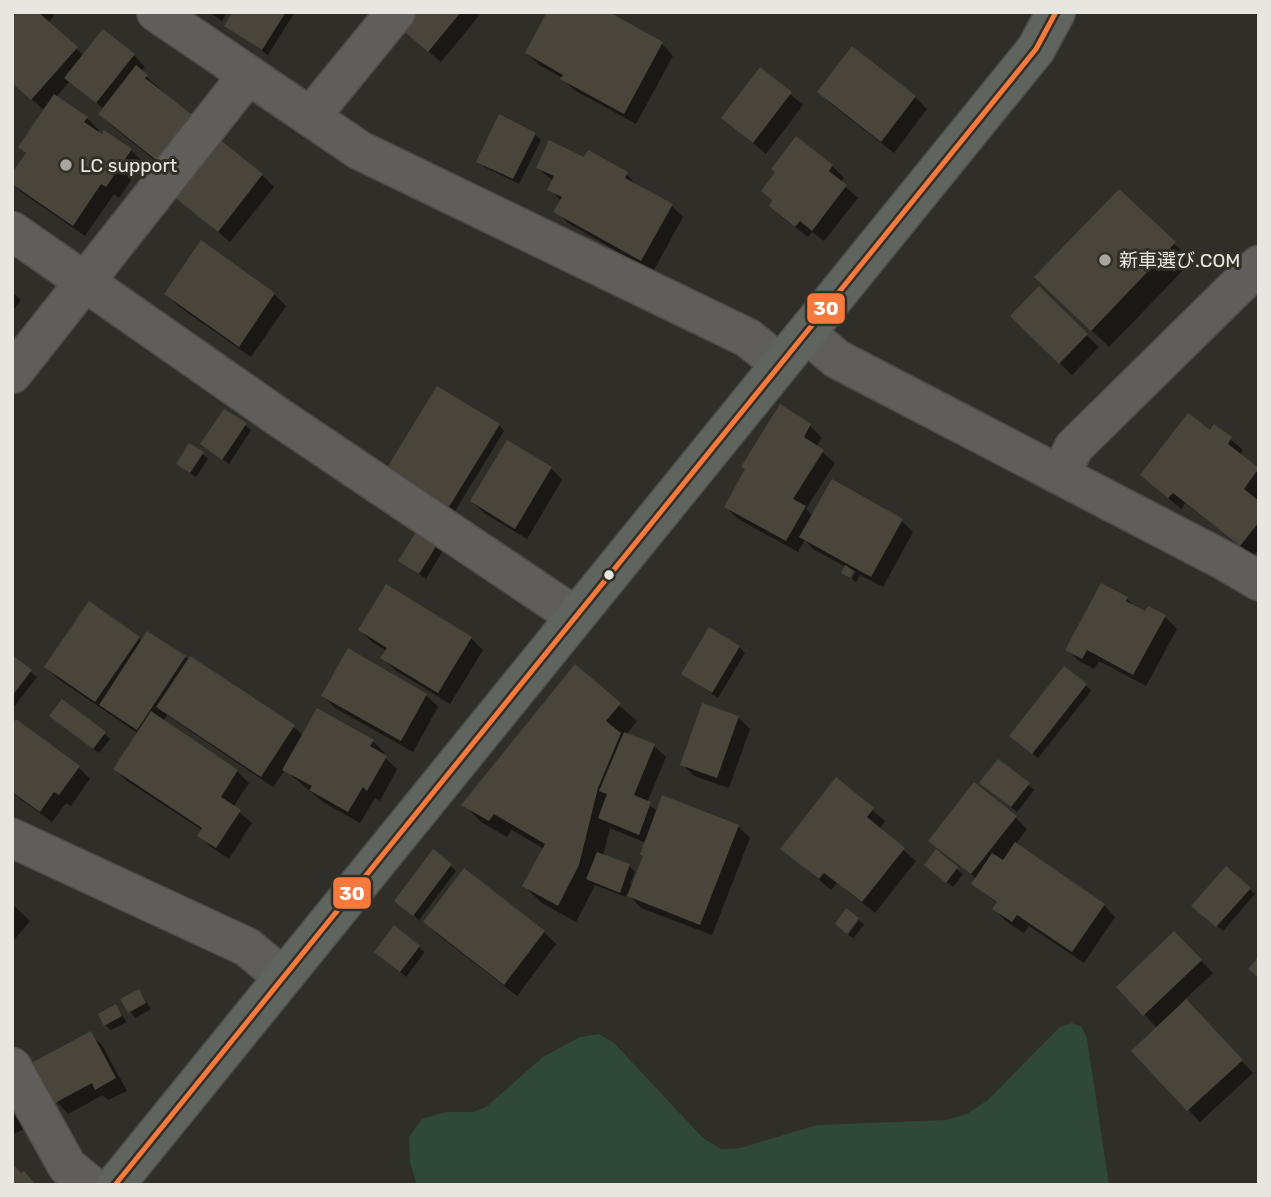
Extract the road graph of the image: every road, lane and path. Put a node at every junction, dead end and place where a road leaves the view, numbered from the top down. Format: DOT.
graph roads {
  1 [pos="156,12"];
  2 [pos="396,12"];
  3 [pos="1056,12"];
  4 [pos="248,75"];
  5 [pos="310,117"];
  6 [pos="12,232"];
  7 [pos="1256,274"];
  8 [pos="85,282"];
  9 [pos="806,333"];
  10 [pos="780,364"];
  11 [pos="12,374"];
  12 [pos="1060,475"];
  13 [pos="1259,581"];
  14 [pos="575,616"];
  15 [pos="12,838"];
  16 [pos="283,977"];
  17 [pos="12,1067"];
  18 [pos="90,1185"];
  19 [pos="114,1185"];
  1 -- 4 [label="street"];
  2 -- 5 [label="street"];
  3 -- 9 [label="main road"];
  4 -- 5 [label="street"];
  4 -- 8 [label="street"];
  5 -- 10 [label="street"];
  6 -- 8 [label="street"];
  7 -- 12 [label="street"];
  8 -- 11 [label="street"];
  8 -- 14 [label="street"];
  9 -- 10 [label="main road"];
  9 -- 12 [label="street"];
  10 -- 14 [label="main road"];
  12 -- 13 [label="street"];
  14 -- 16 [label="main road"];
  15 -- 16 [label="street"];
  16 -- 19 [label="main road"];
  17 -- 18 [label="street"];
}
